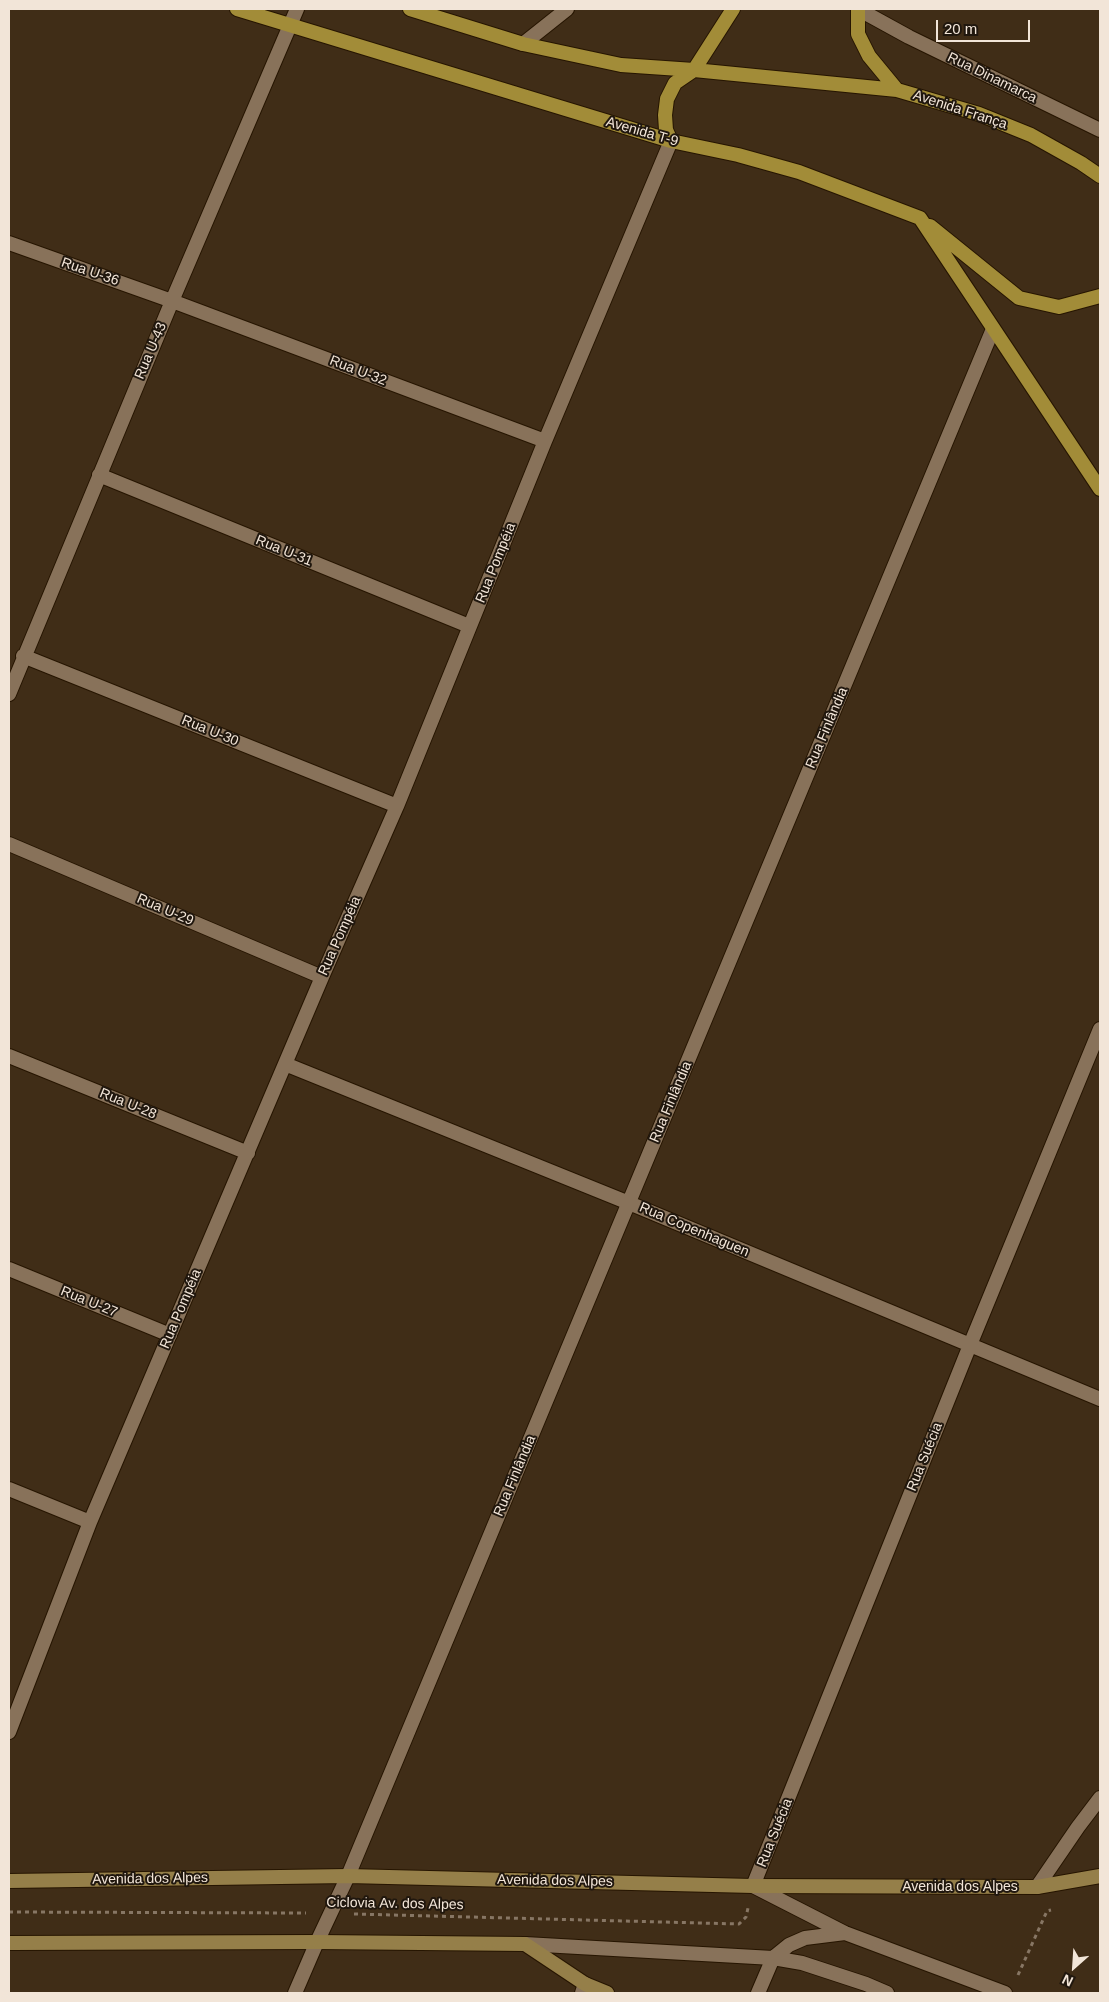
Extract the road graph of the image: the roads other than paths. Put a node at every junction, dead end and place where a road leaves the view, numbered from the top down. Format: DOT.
graph roads {
  1 [pos="237,9"];
  2 [pos="296,9"];
  3 [pos="410,9"];
  4 [pos="567,9"];
  5 [pos="733,9"];
  6 [pos="858,9"];
  7 [pos="290,26"];
  8 [pos="523,44"];
  9 [pos="694,70"];
  10 [pos="896,90"];
  11 [pos="1100,130"];
  12 [pos="671,141"];
  13 [pos="1100,176"];
  14 [pos="920,218"];
  15 [pos="9,243"];
  16 [pos="1100,296"];
  17 [pos="172,300"];
  18 [pos="993,328"];
  19 [pos="545,441"];
  20 [pos="99,475"];
  21 [pos="1100,489"];
  22 [pos="470,626"];
  23 [pos="23,656"];
  24 [pos="9,694"];
  25 [pos="397,806"];
  26 [pos="9,844"];
  27 [pos="322,976"];
  28 [pos="1100,1029"];
  29 [pos="9,1056"];
  30 [pos="285,1064"];
  31 [pos="248,1152"];
  32 [pos="629,1203"];
  33 [pos="9,1269"];
  34 [pos="170,1335"];
  35 [pos="970,1345"];
  36 [pos="1100,1400"];
  37 [pos="9,1489"];
  38 [pos="90,1522"];
  39 [pos="9,1732"];
  40 [pos="1100,1798"];
  41 [pos="348,1876"];
  42 [pos="1100,1876"];
  43 [pos="9,1881"];
  44 [pos="753,1886"];
  45 [pos="1037,1887"];
  46 [pos="845,1933"];
  47 [pos="317,1942"];
  48 [pos="9,1943"];
  49 [pos="525,1944"];
  50 [pos="772,1958"];
  51 [pos="584,1988"];
  52 [pos="295,1993"];
  53 [pos="606,1993"];
  54 [pos="758,1993"];
  55 [pos="887,1993"];
  56 [pos="1005,1993"];
  1 -- 7 [label="main road, Avenida T-9"];
  2 -- 7 [label="street, Rua U-43"];
  3 -- 8 [label="main road"];
  4 -- 8 [label="street"];
  5 -- 9 [label="main road"];
  6 -- 10 [label="main road"];
  6 -- 11 [label="street, Rua Dinamarca"];
  7 -- 12 [label="main road, Avenida T-9"];
  7 -- 17 [label="street, Rua U-43"];
  8 -- 9 [label="main road"];
  9 -- 10 [label="main road"];
  9 -- 12 [label="main road"];
  10 -- 13 [label="main road, Avenida França"];
  12 -- 14 [label="main road, Avenida T-9"];
  12 -- 19 [label="street, Rua Pompéia"];
  14 -- 16 [label="main road, Avenida T-9"];
  14 -- 18 [label="main road"];
  15 -- 17 [label="street, Rua U-36"];
  17 -- 19 [label="street, Rua U-32"];
  17 -- 20 [label="street, Rua U-43"];
  18 -- 21 [label="main road"];
  18 -- 32 [label="street, Rua Finlândia"];
  19 -- 22 [label="street, Rua Pompéia"];
  20 -- 22 [label="street, Rua U-31"];
  20 -- 23 [label="street, Rua U-43"];
  22 -- 25 [label="street, Rua Pompéia"];
  23 -- 24 [label="street, Rua U-43"];
  23 -- 25 [label="street, Rua U-30"];
  25 -- 27 [label="street, Rua Pompéia"];
  26 -- 27 [label="street, Rua U-29"];
  27 -- 30 [label="street, Rua Pompéia"];
  28 -- 35 [label="street, Rua Suécia"];
  29 -- 31 [label="street, Rua U-28"];
  30 -- 31 [label="street, Rua Pompéia"];
  30 -- 32 [label="street, Rua Copenhaguen"];
  31 -- 34 [label="street, Rua Pompéia"];
  32 -- 35 [label="street, Rua Copenhaguen"];
  32 -- 41 [label="street, Rua Finlândia"];
  33 -- 34 [label="street, Rua U-27"];
  34 -- 38 [label="street, Rua Pompéia"];
  35 -- 36 [label="street, Rua Copenhaguen"];
  35 -- 44 [label="street, Rua Suécia"];
  37 -- 38 [label="street"];
  38 -- 39 [label="street, Rua Pompéia"];
  40 -- 45 [label="street"];
  41 -- 43 [label="main road, Avenida dos Alpes"];
  41 -- 44 [label="main road, Avenida dos Alpes"];
  41 -- 47 [label="street, Rua Finlândia"];
  42 -- 45 [label="main road, Avenida dos Alpes"];
  44 -- 45 [label="main road, Avenida dos Alpes"];
  44 -- 46 [label="street"];
  46 -- 50 [label="street"];
  46 -- 56 [label="street"];
  47 -- 48 [label="main road"];
  47 -- 49 [label="main road"];
  47 -- 52 [label="street, Rua Finlândia"];
  49 -- 50 [label="street"];
  49 -- 51 [label="main road"];
  50 -- 54 [label="street"];
  50 -- 55 [label="street"];
  51 -- 53 [label="main road"];
}
